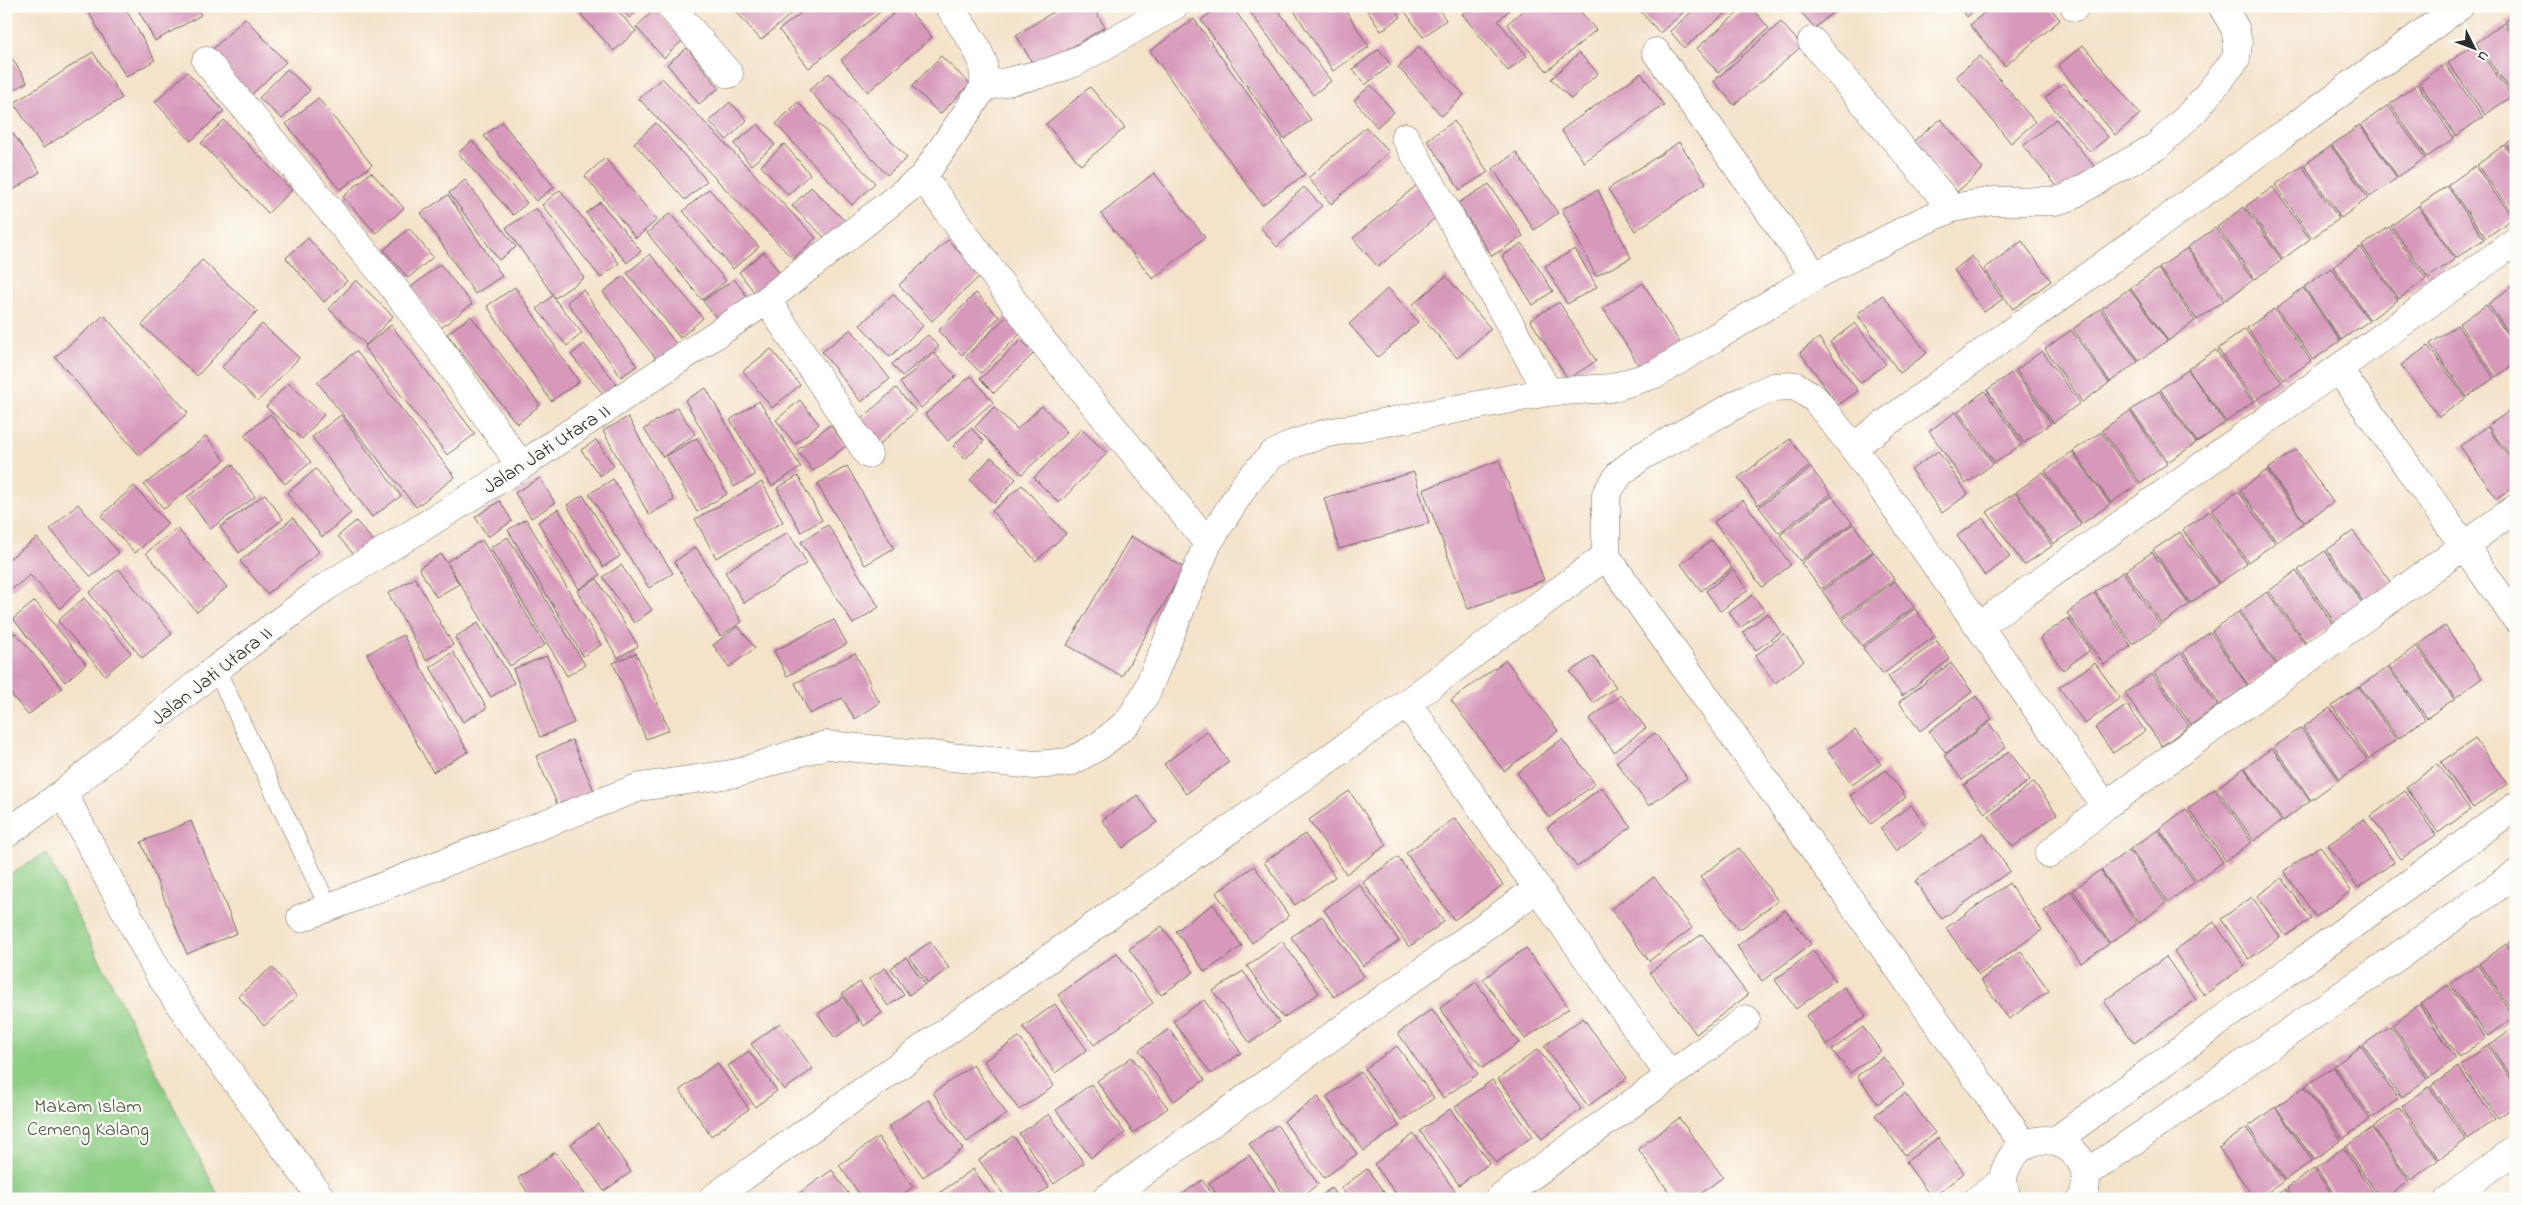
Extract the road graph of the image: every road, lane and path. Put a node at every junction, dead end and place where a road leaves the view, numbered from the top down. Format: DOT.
graph roads {
  1 [pos="670,6"];
  2 [pos="949,6"];
  3 [pos="1174,6"];
  4 [pos="2222,6"];
  5 [pos="2447,10"];
  6 [pos="1812,40"];
  7 [pos="1656,52"];
  8 [pos="206,61"];
  9 [pos="729,74"];
  10 [pos="984,87"];
  11 [pos="1405,136"];
  12 [pos="923,177"];
  13 [pos="1952,208"];
  14 [pos="2516,241"];
  15 [pos="1815,276"];
  16 [pos="767,300"];
  17 [pos="2339,370"];
  18 [pos="1548,392"];
  19 [pos="1853,447"];
  20 [pos="868,454"];
  21 [pos="521,466"];
  22 [pos="2516,508"];
  23 [pos="1208,543"];
  24 [pos="2462,545"];
  25 [pos="1606,556"];
  26 [pos="2516,619"];
  27 [pos="1979,626"];
  28 [pos="216,669"];
  29 [pos="1407,703"];
  30 [pos="63,793"];
  31 [pos="2105,806"];
  32 [pos="2516,806"];
  33 [pos="6,834"];
  34 [pos="2049,854"];
  35 [pos="2516,874"];
  36 [pos="1538,888"];
  37 [pos="328,906"];
  38 [pos="301,918"];
  39 [pos="1746,1019"];
  40 [pos="1670,1076"];
  41 [pos="2055,1141"];
  42 [pos="2024,1145"];
  43 [pos="2516,1149"];
  44 [pos="2086,1190"];
  45 [pos="2005,1191"];
  46 [pos="322,1199"];
  47 [pos="712,1199"];
  48 [pos="1106,1199"];
  49 [pos="1498,1199"];
  50 [pos="1978,1199"];
  51 [pos="2449,1199"];
  1 -- 9 [label="street"];
  2 -- 10 [label="street"];
  3 -- 10 [label="street"];
  4 -- 13 [label="street"];
  5 -- 19 [label="street"];
  6 -- 13 [label="street"];
  7 -- 15 [label="street"];
  8 -- 21 [label="street"];
  10 -- 12 [label="street, Jalan Jati Utara II"];
  11 -- 18 [label="street"];
  12 -- 16 [label="street, Jalan Jati Utara II"];
  12 -- 23 [label="street"];
  13 -- 15 [label="street"];
  14 -- 17 [label="street"];
  15 -- 18 [label="street"];
  16 -- 20 [label="street"];
  16 -- 21 [label="street, Jalan Jati Utara II"];
  17 -- 24 [label="street"];
  17 -- 27 [label="street"];
  18 -- 23 [label="street"];
  19 -- 25 [label="street"];
  19 -- 27 [label="street"];
  21 -- 28 [label="street, Jalan Jati Utara II"];
  22 -- 24 [label="street"];
  23 -- 37 [label="street"];
  24 -- 26 [label="street"];
  24 -- 31 [label="street"];
  25 -- 29 [label="street"];
  25 -- 42 [label="street"];
  27 -- 31 [label="street"];
  28 -- 30 [label="street, Jalan Jati Utara II"];
  28 -- 37 [label="lane"];
  29 -- 36 [label="street"];
  29 -- 47 [label="street"];
  30 -- 33 [label="street, Jalan Jati Utara II"];
  30 -- 46 [label="street"];
  31 -- 34 [label="street"];
  32 -- 41 [label="street"];
  35 -- 44 [label="street"];
  36 -- 40 [label="street"];
  36 -- 48 [label="street"];
  37 -- 38 [label="street"];
  39 -- 40 [label="street"];
  40 -- 49 [label="street"];
  41 -- 42 [label="street"];
  41 -- 44 [label="street"];
  42 -- 45 [label="street"];
  43 -- 51 [label="street"];
  45 -- 50 [label="street"];
}
